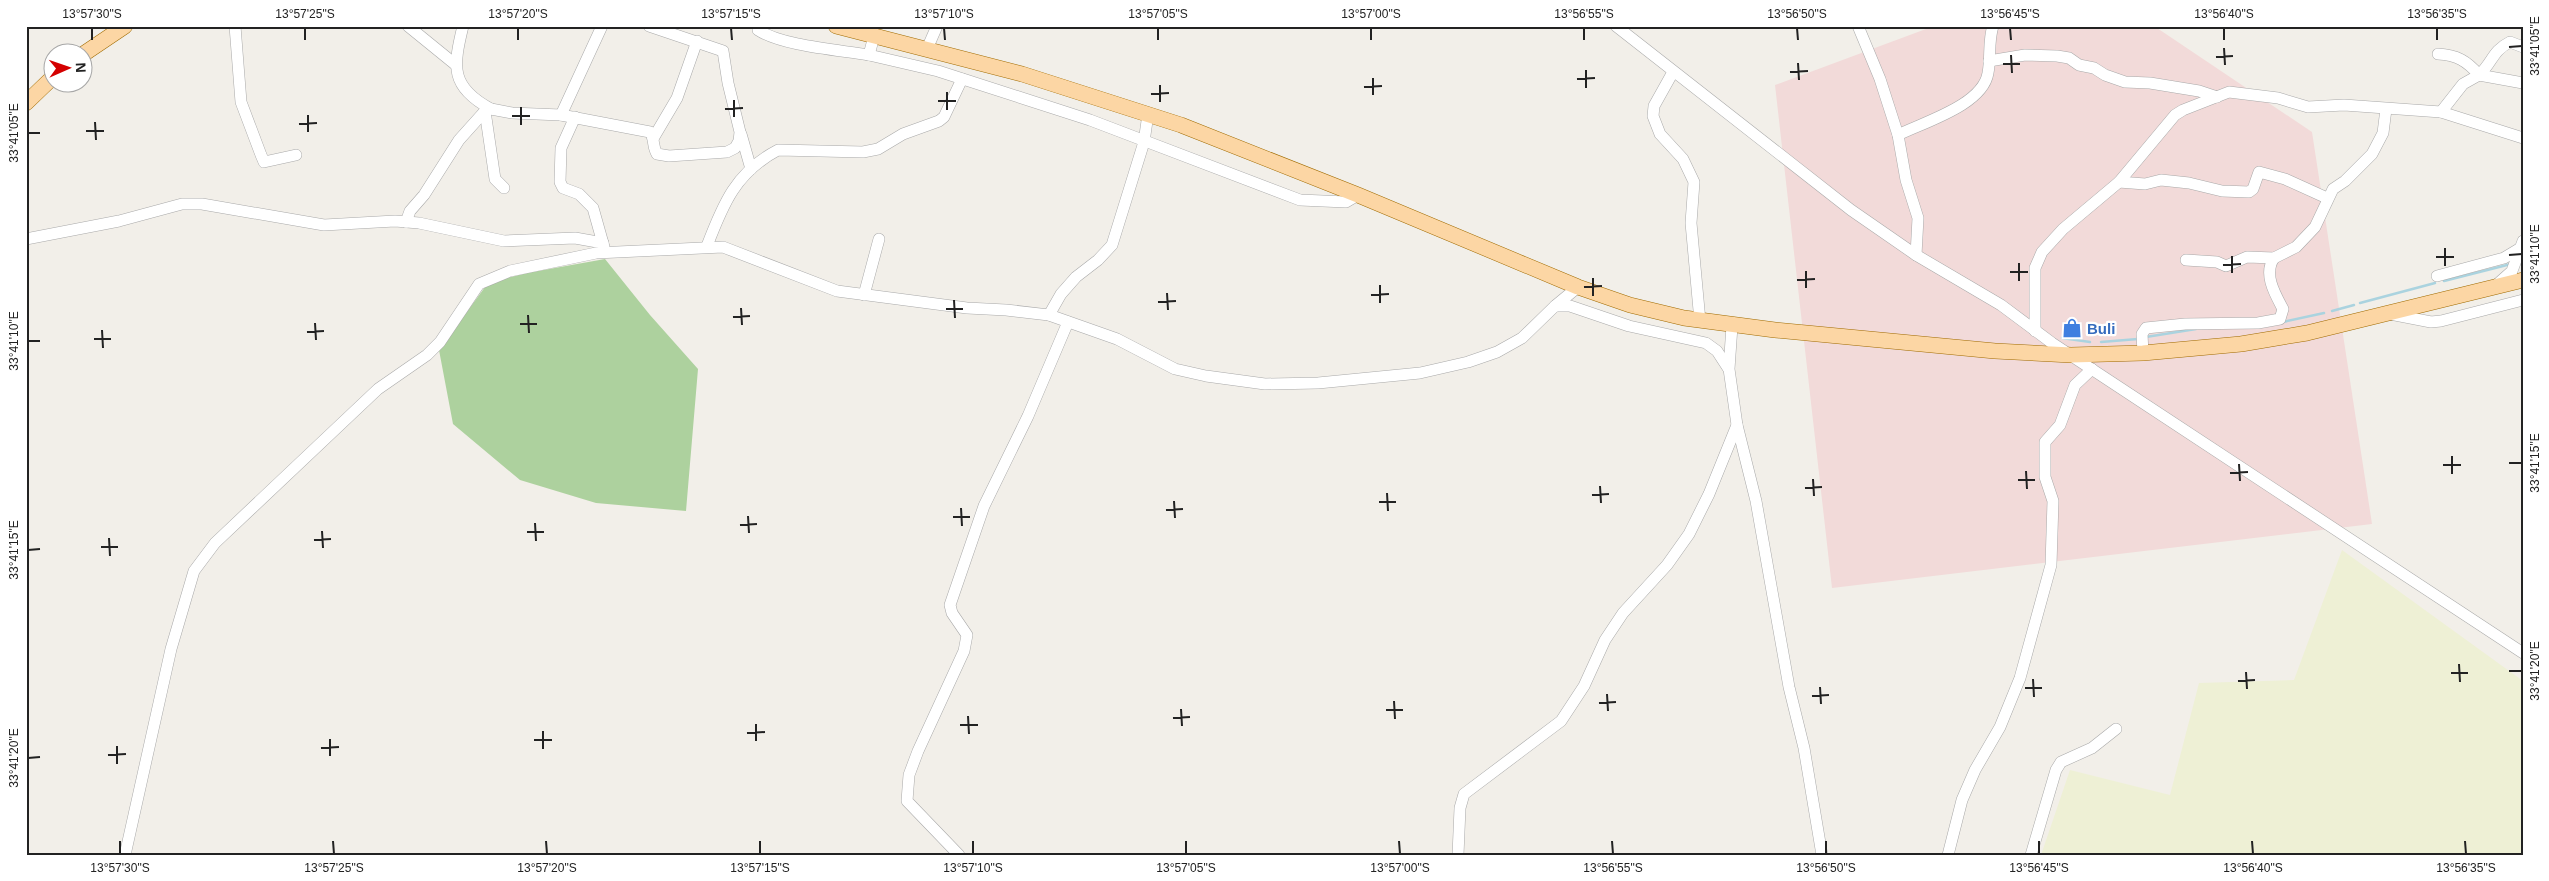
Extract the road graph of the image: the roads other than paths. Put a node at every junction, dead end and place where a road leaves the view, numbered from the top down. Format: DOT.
graph roads {
  1 [pos="125,26"];
  2 [pos="235,26"];
  3 [pos="408,26"];
  4 [pos="463,26"];
  5 [pos="602,26"];
  6 [pos="649,26"];
  7 [pos="758,26"];
  8 [pos="836,26"];
  9 [pos="937,26"];
  10 [pos="1616,26"];
  11 [pos="1858,26"];
  12 [pos="1993,26"];
  13 [pos="874,36"];
  14 [pos="697,42"];
  15 [pos="2523,47"];
  16 [pos="92,48"];
  17 [pos="926,49"];
  18 [pos="2438,54"];
  19 [pos="869,55"];
  20 [pos="1989,61"];
  21 [pos="456,64"];
  22 [pos="1672,72"];
  23 [pos="2480,75"];
  24 [pos="962,78"];
  25 [pos="2523,84"];
  26 [pos="42,88"];
  27 [pos="2217,97"];
  28 [pos="26,103"];
  29 [pos="2386,109"];
  30 [pos="488,110"];
  31 [pos="2441,112"];
  32 [pos="562,114"];
  33 [pos="1148,114"];
  34 [pos="575,117"];
  35 [pos="740,132"];
  36 [pos="1898,135"];
  37 [pos="654,137"];
  38 [pos="2523,138"];
  39 [pos="1144,142"];
  40 [pos="296,154"];
  41 [pos="751,169"];
  42 [pos="2119,182"];
  43 [pos="504,188"];
  44 [pos="1358,195"];
  45 [pos="2328,198"];
  46 [pos="406,222"];
  47 [pos="26,239"];
  48 [pos="879,239"];
  49 [pos="2521,245"];
  50 [pos="707,246"];
  51 [pos="604,247"];
  52 [pos="1916,255"];
  53 [pos="2274,258"];
  54 [pos="2186,260"];
  55 [pos="2438,276"];
  56 [pos="2523,280"];
  57 [pos="1578,287"];
  58 [pos="2493,287"];
  59 [pos="864,295"];
  60 [pos="2523,300"];
  61 [pos="1555,306"];
  62 [pos="2390,314"];
  63 [pos="1049,315"];
  64 [pos="1700,321"];
  65 [pos="1068,322"];
  66 [pos="1732,326"];
  67 [pos="2035,331"];
  68 [pos="2143,353"];
  69 [pos="2071,355"];
  70 [pos="1729,369"];
  71 [pos="2092,369"];
  72 [pos="1737,425"];
  73 [pos="2523,653"];
  74 [pos="2116,729"];
  75 [pos="125,855"];
  76 [pos="959,855"];
  77 [pos="1458,855"];
  78 [pos="1822,855"];
  79 [pos="1948,855"];
  80 [pos="2031,855"];
  1 -- 16 [label="main road"];
  2 -- 40 [label="street"];
  3 -- 21 [label="street"];
  4 -- 21 [label="street"];
  5 -- 32 [label="street"];
  6 -- 14 [label="street"];
  7 -- 19 [label="street"];
  8 -- 13 [label="main road"];
  9 -- 17 [label="street"];
  10 -- 22 [label="street"];
  11 -- 36 [label="street"];
  12 -- 20 [label="street"];
  13 -- 17 [label="main road"];
  13 -- 19 [label="street"];
  14 -- 35 [label="street"];
  14 -- 37 [label="street"];
  15 -- 23 [label="street"];
  17 -- 33 [label="main road"];
  18 -- 23 [label="street"];
  19 -- 24 [label="street"];
  20 -- 27 [label="street"];
  20 -- 36 [label="street"];
  21 -- 30 [label="street"];
  22 -- 52 [label="street"];
  22 -- 64 [label="street"];
  23 -- 25 [label="street"];
  23 -- 31 [label="street"];
  24 -- 39 [label="street"];
  24 -- 41 [label="street"];
  26 -- 28 [label="main road"];
  27 -- 29 [label="street"];
  27 -- 42 [label="street"];
  29 -- 31 [label="street"];
  29 -- 45 [label="street"];
  30 -- 32 [label="street"];
  30 -- 43 [label="street"];
  30 -- 46 [label="street"];
  31 -- 38 [label="street"];
  32 -- 34 [label="street"];
  33 -- 39 [label="street"];
  33 -- 44 [label="main road"];
  34 -- 37 [label="street"];
  34 -- 51 [label="street"];
  35 -- 37 [label="street"];
  35 -- 41 [label="street"];
  36 -- 52 [label="street"];
  39 -- 44 [label="street"];
  39 -- 63 [label="street"];
  41 -- 50 [label="street"];
  42 -- 45 [label="street"];
  42 -- 67 [label="street"];
  44 -- 57 [label="main road"];
  45 -- 53 [label="street"];
  46 -- 47 [label="street"];
  46 -- 51 [label="street"];
  48 -- 59 [label="street"];
  49 -- 55 [label="street"];
  49 -- 58 [label="street"];
  50 -- 51 [label="street"];
  50 -- 59 [label="street"];
  51 -- 75 [label="street"];
  52 -- 67 [label="street"];
  53 -- 54 [label="street"];
  53 -- 68 [label="street"];
  56 -- 58 [label="main road"];
  57 -- 61 [label="street"];
  57 -- 64 [label="main road"];
  58 -- 62 [label="main road"];
  59 -- 63 [label="street"];
  60 -- 62 [label="street"];
  61 -- 65 [label="street"];
  61 -- 70 [label="street"];
  62 -- 68 [label="main road"];
  63 -- 65 [label="street"];
  64 -- 66 [label="main road"];
  65 -- 76 [label="street"];
  66 -- 69 [label="main road"];
  66 -- 70 [label="street"];
  67 -- 69 [label="street"];
  68 -- 69 [label="main road"];
  69 -- 71 [label="street"];
  70 -- 72 [label="street"];
  71 -- 73 [label="street"];
  71 -- 79 [label="street"];
  72 -- 77 [label="street"];
  72 -- 78 [label="street"];
  74 -- 80 [label="street"];
}
